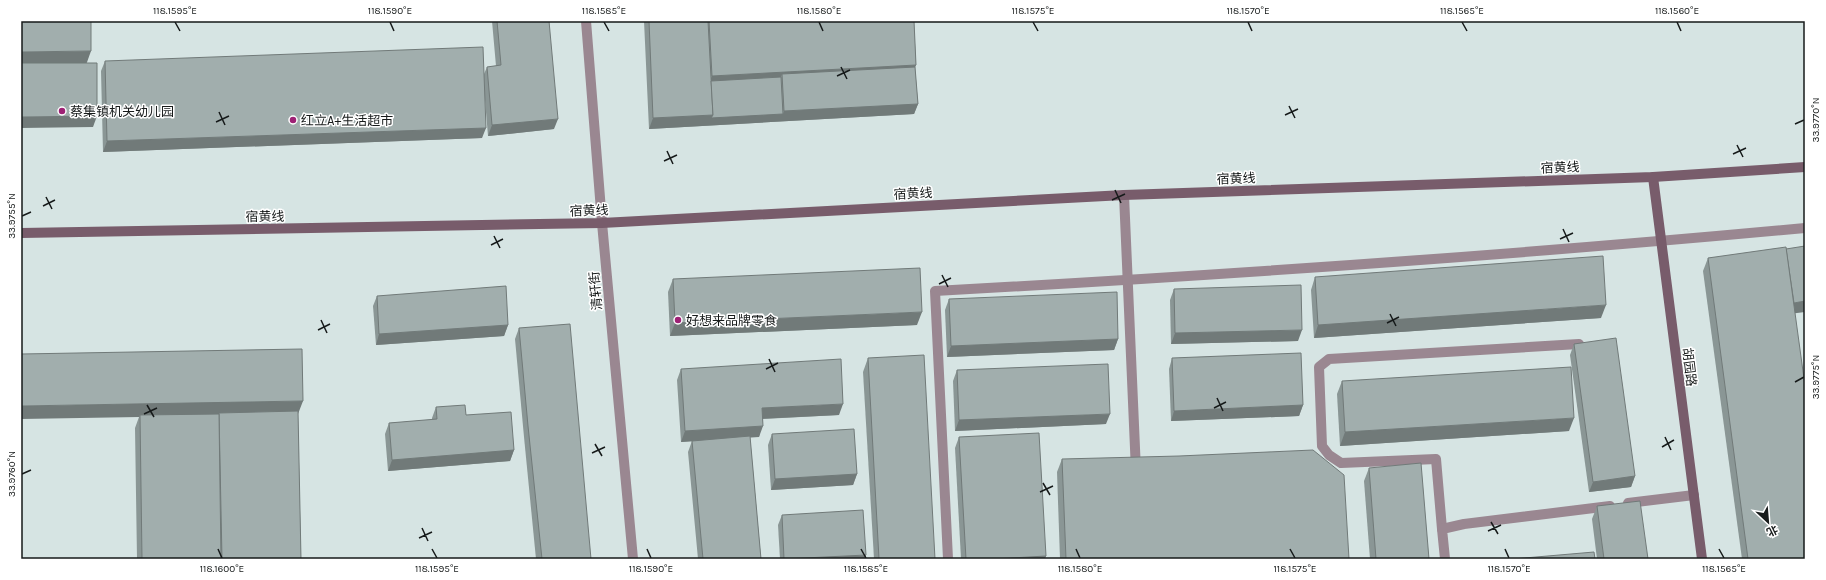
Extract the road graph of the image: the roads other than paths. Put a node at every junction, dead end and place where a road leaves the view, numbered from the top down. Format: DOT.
graph roads {
  1 [pos="586,21"];
  2 [pos="1805,167"];
  3 [pos="1653,177"];
  4 [pos="1124,195"];
  5 [pos="602,223"];
  6 [pos="1805,228"];
  7 [pos="21,233"];
  8 [pos="1661,241"];
  9 [pos="1128,280"];
  10 [pos="1579,344"];
  11 [pos="1137,478"];
  12 [pos="1694,495"];
  13 [pos="1442,530"];
  14 [pos="633,559"];
  15 [pos="948,559"];
  16 [pos="1445,559"];
  17 [pos="1702,559"];
  1 -- 5 [label="street, 清轩街"];
  2 -- 3 [label="main road, 宿黄线"];
  3 -- 4 [label="main road, 宿黄线"];
  3 -- 8 [label="main road, 胡园路"];
  4 -- 5 [label="main road, 宿黄线"];
  4 -- 9 [label="street"];
  5 -- 7 [label="main road, 宿黄线"];
  5 -- 14 [label="street, 清轩街"];
  6 -- 8 [label="street"];
  8 -- 9 [label="street"];
  8 -- 12 [label="main road, 胡园路"];
  9 -- 11 [label="street"];
  9 -- 15 [label="street"];
  10 -- 13 [label="street"];
  12 -- 13 [label="street"];
  12 -- 17 [label="main road, 胡园路"];
  13 -- 16 [label="street"];
}
